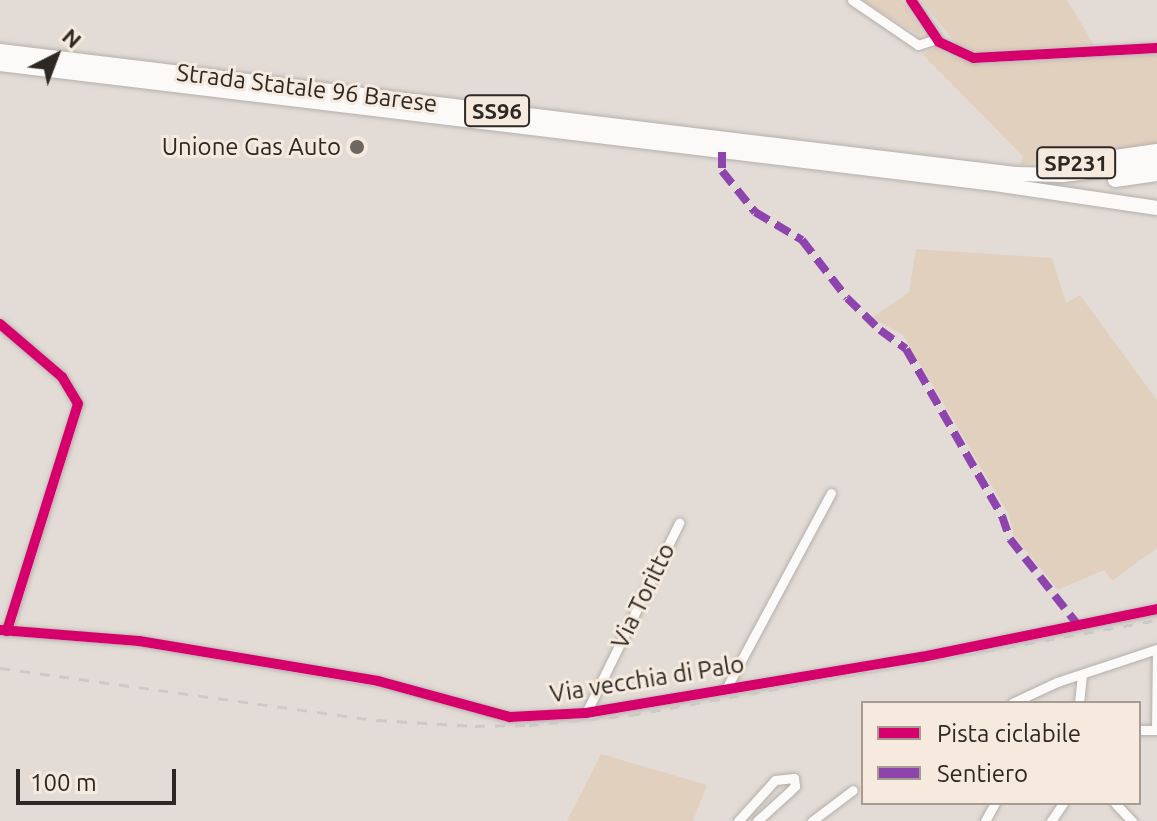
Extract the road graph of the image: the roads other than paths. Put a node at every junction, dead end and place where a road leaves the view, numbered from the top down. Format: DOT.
graph roads {
  1 [pos="852,0"];
  2 [pos="912,2"];
  3 [pos="936,39"];
  4 [pos="1157,48"];
  5 [pos="0,51"];
  6 [pos="0,64"];
  7 [pos="1157,151"];
  8 [pos="1157,164"];
  9 [pos="1157,174"];
  10 [pos="995,177"];
  11 [pos="1157,208"];
  12 [pos="0,324"];
  13 [pos="831,493"];
  14 [pos="679,523"];
  15 [pos="1157,609"];
  16 [pos="4,631"];
  17 [pos="1157,649"];
  18 [pos="1082,674"];
  19 [pos="727,687"];
  20 [pos="1018,701"];
  21 [pos="1079,701"];
  22 [pos="586,713"];
  23 [pos="1156,730"];
  24 [pos="853,790"];
  25 [pos="1117,805"];
  26 [pos="738,821"];
  27 [pos="757,821"];
  28 [pos="812,821"];
  29 [pos="1132,821"];
  1 -- 3 [label="street"];
  2 -- 3 [label="street"];
  3 -- 4 [label="street"];
  5 -- 10 [label="main road, Strada Statale 96 Barese / SS96"];
  6 -- 10 [label="main road, Strada Statale 96 Barese / SS96"];
  7 -- 10 [label="main road, SP231"];
  8 -- 10 [label="main road, SS96"];
  9 -- 10 [label="main road, SS96"];
  10 -- 11 [label="main road, SS96"];
  12 -- 16 [label="street"];
  13 -- 19 [label="street"];
  14 -- 22 [label="street, Via Toritto"];
  15 -- 19 [label="street, Via vecchia di Palo"];
  16 -- 22 [label="street, Via vecchia di Palo"];
  17 -- 18 [label="street"];
  17 -- 23 [label="street"];
  18 -- 20 [label="street"];
  18 -- 21 [label="street"];
  19 -- 22 [label="street, Via vecchia di Palo"];
  24 -- 28 [label="street"];
  25 -- 29 [label="street"];
  26 -- 27 [label="street"];
}
